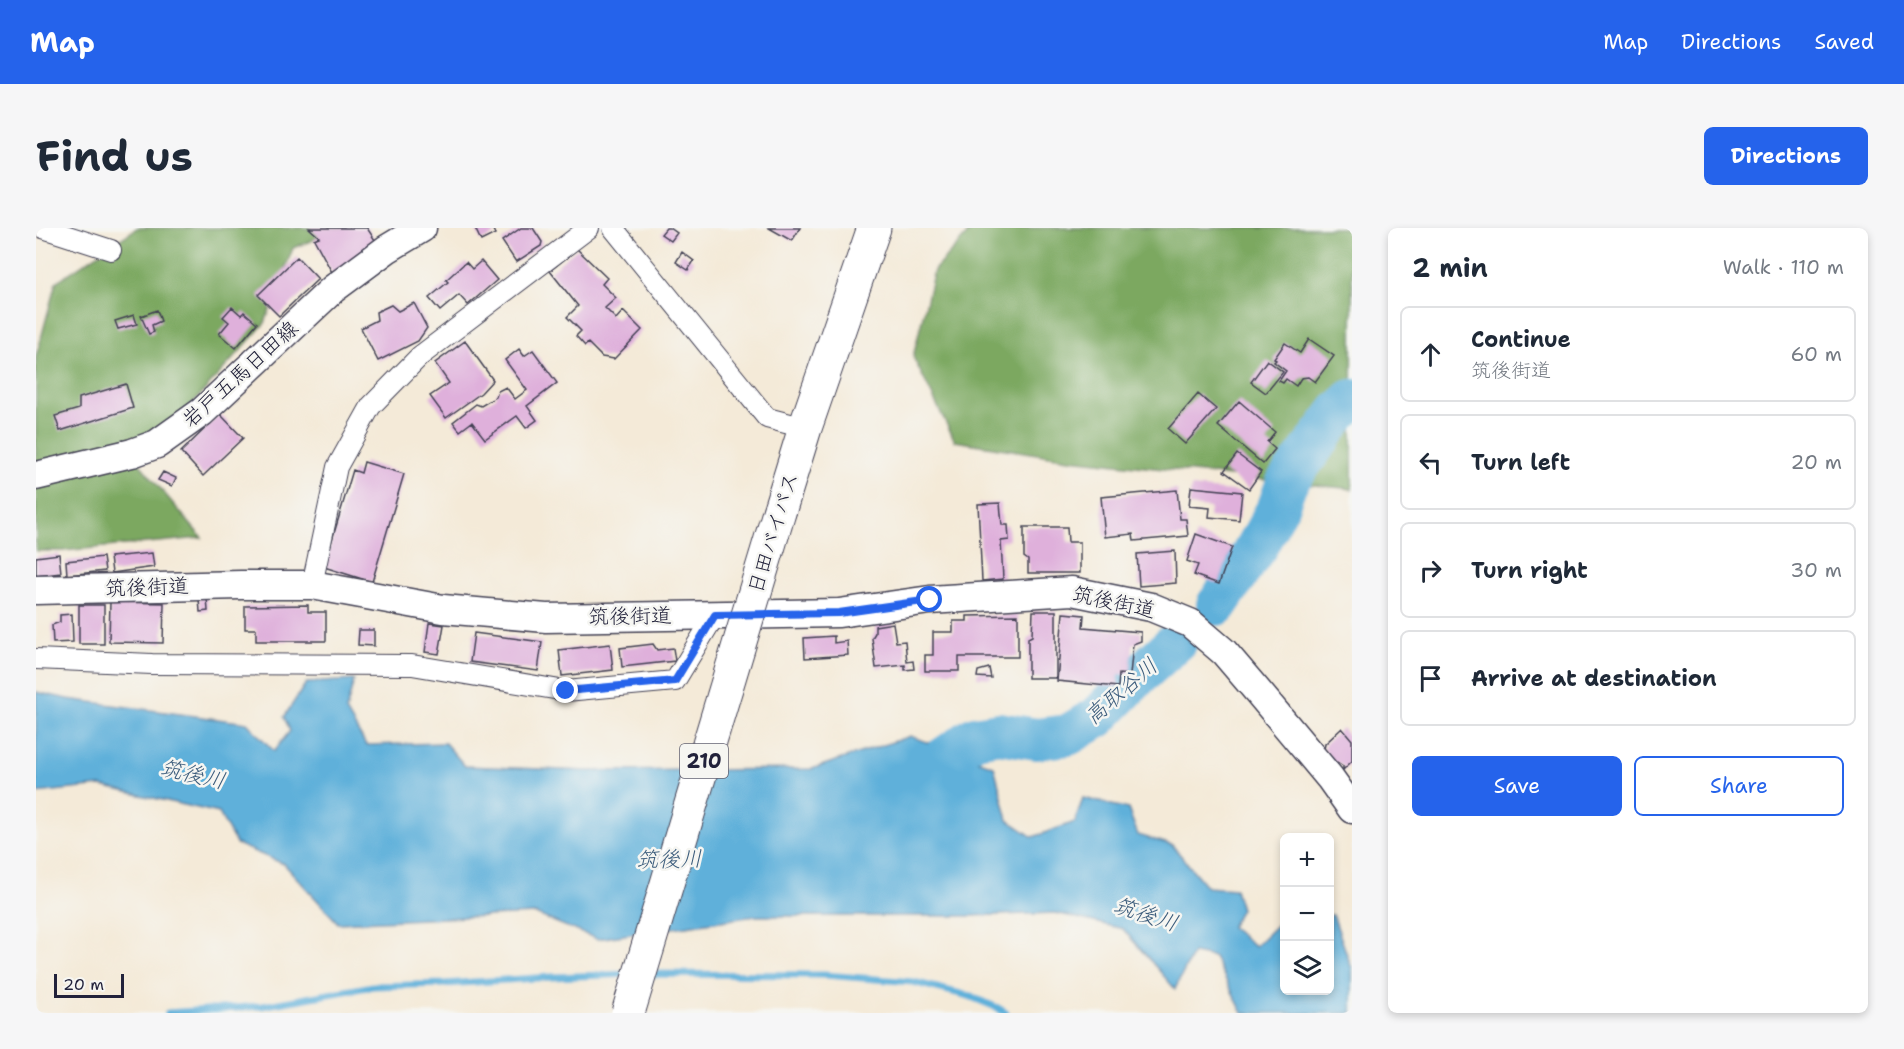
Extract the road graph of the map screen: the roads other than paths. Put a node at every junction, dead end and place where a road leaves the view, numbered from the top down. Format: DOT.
graph roads {
  1 [pos="43,228"];
  2 [pos="422,228"];
  3 [pos="589,228"];
  4 [pos="613,228"];
  5 [pos="874,228"];
  6 [pos="111,250"];
  7 [pos="805,428"];
  8 [pos="36,476"];
  9 [pos="312,585"];
  10 [pos="36,590"];
  11 [pos="715,615"];
  12 [pos="36,659"];
  13 [pos="1352,809"];
  14 [pos="628,1013"];
  1 -- 6 [label="street"];
  2 -- 8 [label="street, 岩戸五馬日田線"];
  3 -- 9 [label="street"];
  4 -- 7 [label="street"];
  5 -- 7 [label="highway, 日田バイパス / 210"];
  7 -- 14 [label="highway, 日田バイパス / 210, bridge"];
  9 -- 10 [label="street, 筑後街道"];
  9 -- 11 [label="street, 筑後街道"];
  11 -- 12 [label="street"];
  11 -- 13 [label="street, 筑後街道"];
}
